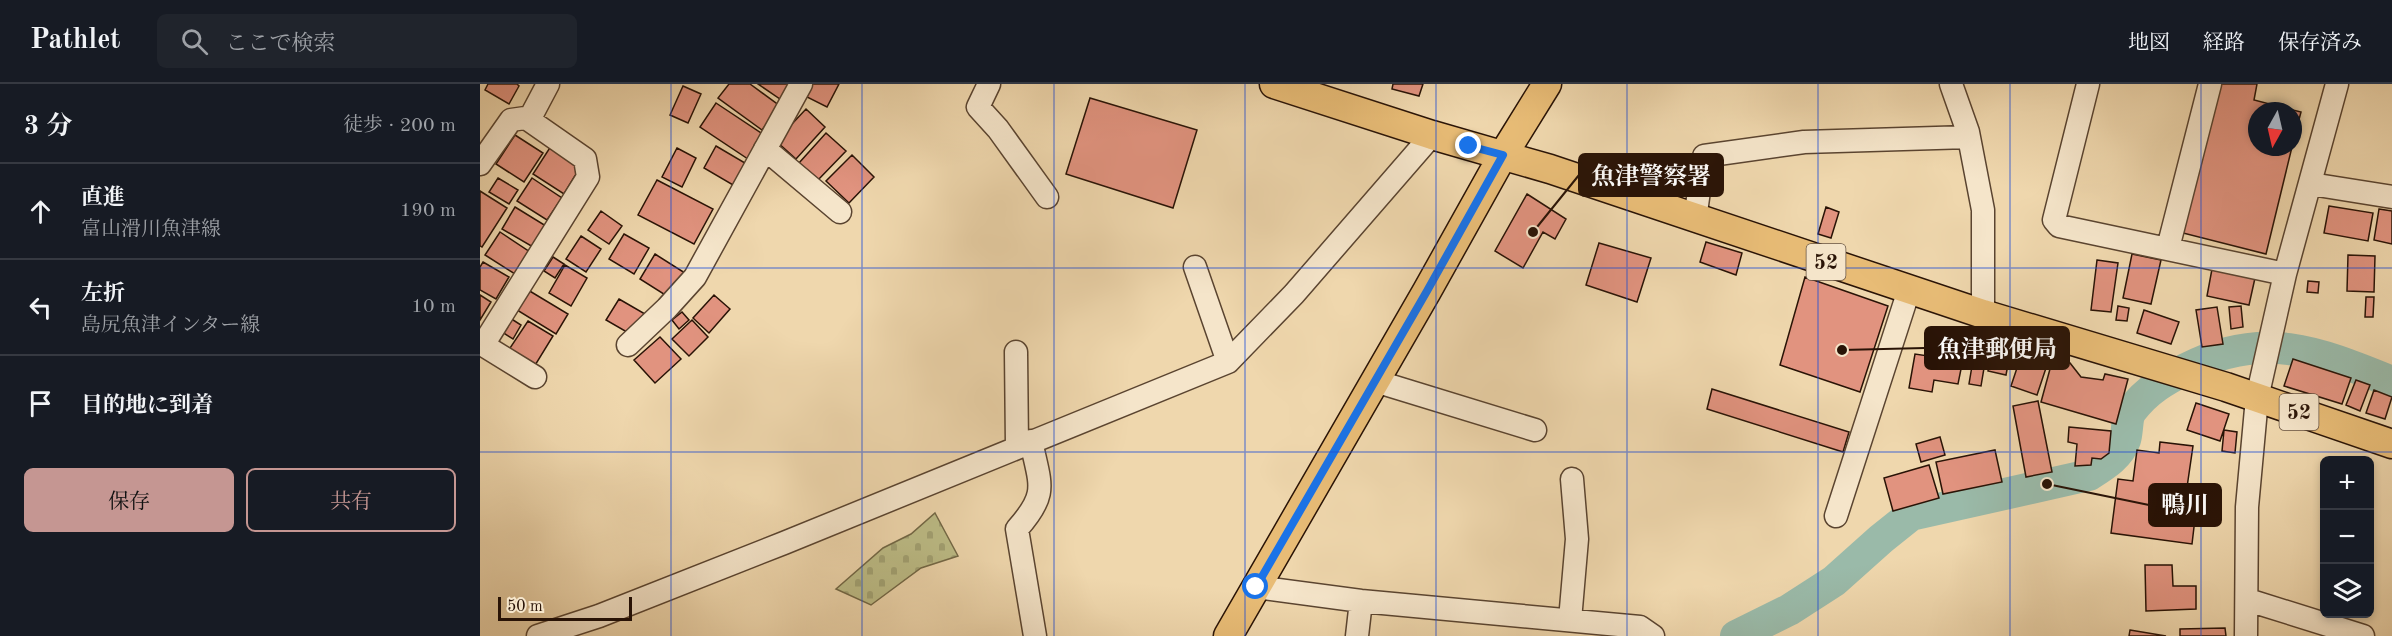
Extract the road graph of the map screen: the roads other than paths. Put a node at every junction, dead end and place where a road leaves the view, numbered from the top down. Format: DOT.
graph roads {
  1 [pos="548,84"];
  2 [pos="801,84"];
  3 [pos="989,84"];
  4 [pos="1274,84"];
  5 [pos="1547,84"];
  6 [pos="1951,84"];
  7 [pos="2088,84"];
  8 [pos="2210,84"];
  9 [pos="2337,84"];
  10 [pos="529,120"];
  11 [pos="1432,135"];
  12 [pos="1969,137"];
  13 [pos="765,149"];
  14 [pos="1503,155"];
  15 [pos="480,164"];
  16 [pos="2311,184"];
  17 [pos="1047,197"];
  18 [pos="2392,197"];
  19 [pos="840,212"];
  20 [pos="1695,219"];
  21 [pos="2168,248"];
  22 [pos="1196,267"];
  23 [pos="2285,274"];
  24 [pos="1909,290"];
  25 [pos="1983,314"];
  26 [pos="481,345"];
  27 [pos="628,345"];
  28 [pos="1016,352"];
  29 [pos="1228,362"];
  30 [pos="535,377"];
  31 [pos="1375,381"];
  32 [pos="2257,398"];
  33 [pos="1535,430"];
  34 [pos="1024,444"];
  35 [pos="2392,444"];
  36 [pos="1572,479"];
  37 [pos="1836,516"];
  38 [pos="1256,587"];
  39 [pos="2247,600"];
  40 [pos="1361,601"];
  41 [pos="1570,621"];
  42 [pos="538,636"];
  43 [pos="1035,636"];
  44 [pos="1228,636"];
  45 [pos="1357,636"];
  46 [pos="1653,636"];
  47 [pos="2246,636"];
  48 [pos="2363,636"];
  1 -- 10 [label="street"];
  2 -- 13 [label="street"];
  3 -- 17 [label="street"];
  4 -- 11 [label="main road, 52"];
  5 -- 14 [label="main road"];
  6 -- 12 [label="street"];
  7 -- 21 [label="street"];
  8 -- 21 [label="street"];
  9 -- 16 [label="street"];
  10 -- 15 [label="street"];
  10 -- 26 [label="street"];
  11 -- 14 [label="main road, 52"];
  11 -- 29 [label="street"];
  12 -- 20 [label="street"];
  12 -- 25 [label="street"];
  13 -- 19 [label="street"];
  13 -- 27 [label="street"];
  14 -- 20 [label="main road, 52"];
  14 -- 31 [label="main road"];
  16 -- 18 [label="street"];
  16 -- 23 [label="street"];
  20 -- 24 [label="main road, 52"];
  21 -- 23 [label="street"];
  22 -- 29 [label="street"];
  23 -- 32 [label="street"];
  24 -- 25 [label="main road, 52"];
  24 -- 37 [label="street"];
  25 -- 32 [label="main road, 52"];
  26 -- 30 [label="street"];
  28 -- 34 [label="street"];
  29 -- 34 [label="street"];
  31 -- 33 [label="street"];
  31 -- 38 [label="main road"];
  32 -- 35 [label="main road, 52"];
  32 -- 39 [label="street"];
  34 -- 42 [label="street"];
  34 -- 43 [label="street"];
  36 -- 41 [label="street"];
  38 -- 40 [label="street"];
  38 -- 44 [label="main road"];
  39 -- 47 [label="street"];
  39 -- 48 [label="street"];
  40 -- 41 [label="street"];
  40 -- 45 [label="street"];
  41 -- 46 [label="street"];
}
